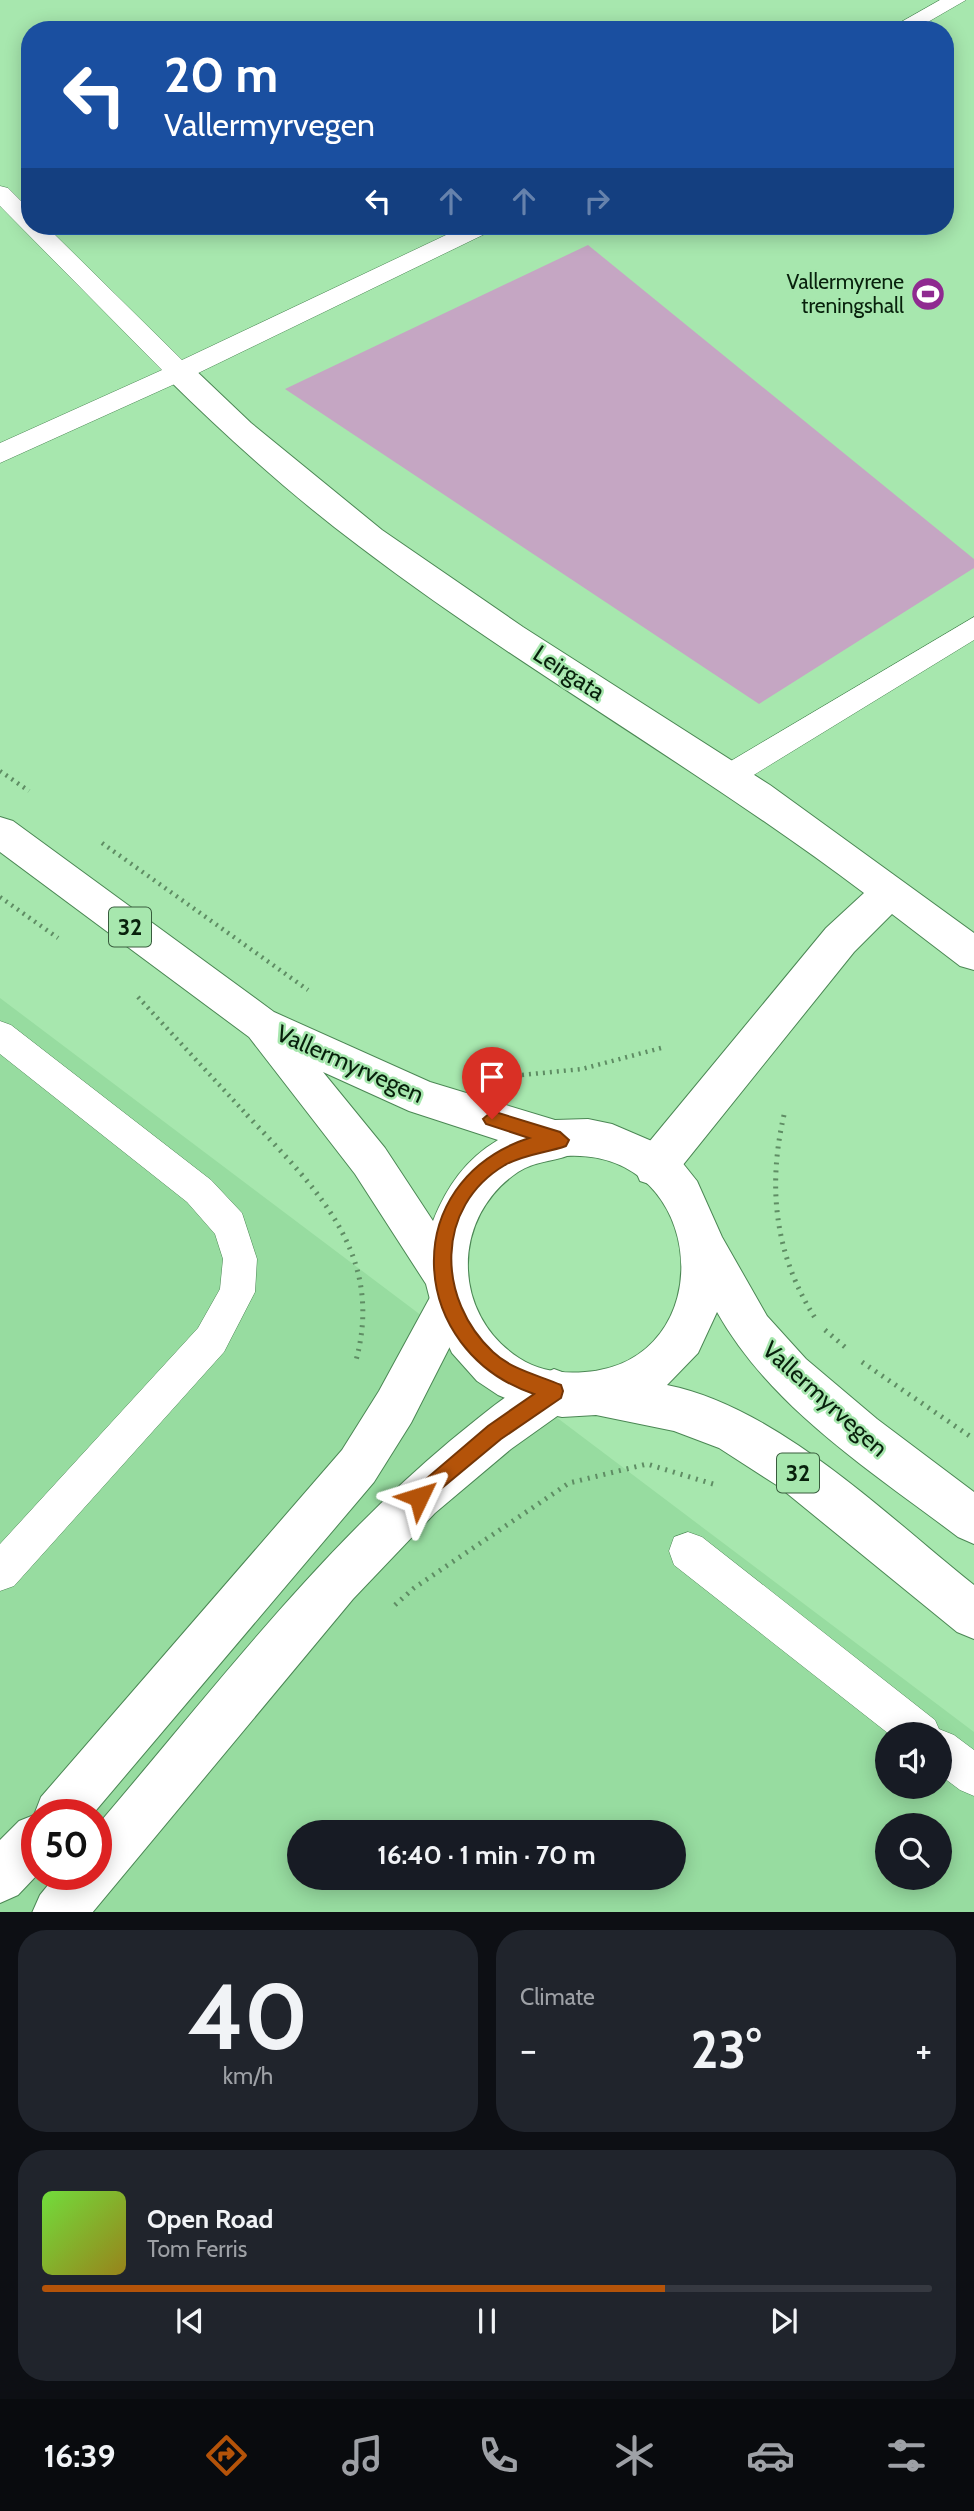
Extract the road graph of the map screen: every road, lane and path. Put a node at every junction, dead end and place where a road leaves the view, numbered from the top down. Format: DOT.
graph roads {
  1 [pos="956,0"];
  2 [pos="915,21"];
  3 [pos="0,193"];
  4 [pos="21,214"];
  5 [pos="42,235"];
  6 [pos="464,235"];
  7 [pos="179,372"];
  8 [pos="0,454"];
  9 [pos="974,627"];
  10 [pos="0,771"];
  11 [pos="729,776"];
  12 [pos="34,795"];
  13 [pos="0,832"];
  14 [pos="91,836"];
  15 [pos="891,894"];
  16 [pos="974,954"];
  17 [pos="319,998"];
  18 [pos="260,1024"];
  19 [pos="0,1035"];
  20 [pos="661,1048"];
  21 [pos="509,1073"];
  22 [pos="784,1114"];
  23 [pos="560,1140"];
  24 [pos="655,1167"];
  25 [pos="706,1250"];
  26 [pos="445,1288"];
  27 [pos="572,1391"];
  28 [pos="974,1439"];
  29 [pos="725,1490"];
  30 [pos="974,1521"];
  31 [pos="688,1551"];
  32 [pos="0,1572"];
  33 [pos="387,1611"];
  34 [pos="974,1615"];
  35 [pos="906,1722"];
  36 [pos="952,1759"];
  37 [pos="974,1776"];
  38 [pos="73,1799"];
  39 [pos="112,1848"];
  40 [pos="21,1855"];
  41 [pos="0,1877"];
  42 [pos="77,1890"];
  43 [pos="59,1912"];
  1 -- 2 [label="lane"];
  3 -- 4 [label="lane"];
  5 -- 7 [label="lane"];
  6 -- 7 [label="lane"];
  7 -- 8 [label="lane"];
  7 -- 11 [label="main road, Leirgata"];
  9 -- 11 [label="lane"];
  10 -- 12 [label="path"];
  11 -- 15 [label="main road, Leirgata"];
  13 -- 18 [label="main road, Vallermyrvegen / 32"];
  14 -- 17 [label="path"];
  15 -- 16 [label="main road, Leirgata"];
  15 -- 24 [label="main road"];
  18 -- 23 [label="main road, Vallermyrvegen / 32"];
  18 -- 26 [label="main road, Vallermyrvegen / 32"];
  19 -- 32 [label="lane"];
  20 -- 21 [label="path"];
  22 -- 28 [label="path"];
  23 -- 24 [label="main road, Vallermyrvegen / 32"];
  23 -- 26 [label="main road, Vallermyrvegen / 32"];
  24 -- 25 [label="main road, Vallermyrvegen / 32"];
  25 -- 27 [label="main road, Vallermyrvegen / 32"];
  25 -- 30 [label="main road, Vallermyrvegen / 32"];
  26 -- 27 [label="main road, Vallermyrvegen / 32"];
  26 -- 38 [label="main road"];
  27 -- 34 [label="main road, Vallermyrvegen / 32"];
  27 -- 39 [label="main road"];
  29 -- 33 [label="path"];
  31 -- 35 [label="lane"];
  36 -- 37 [label="lane"];
  40 -- 41 [label="main road"];
  42 -- 43 [label="main road"];
}
